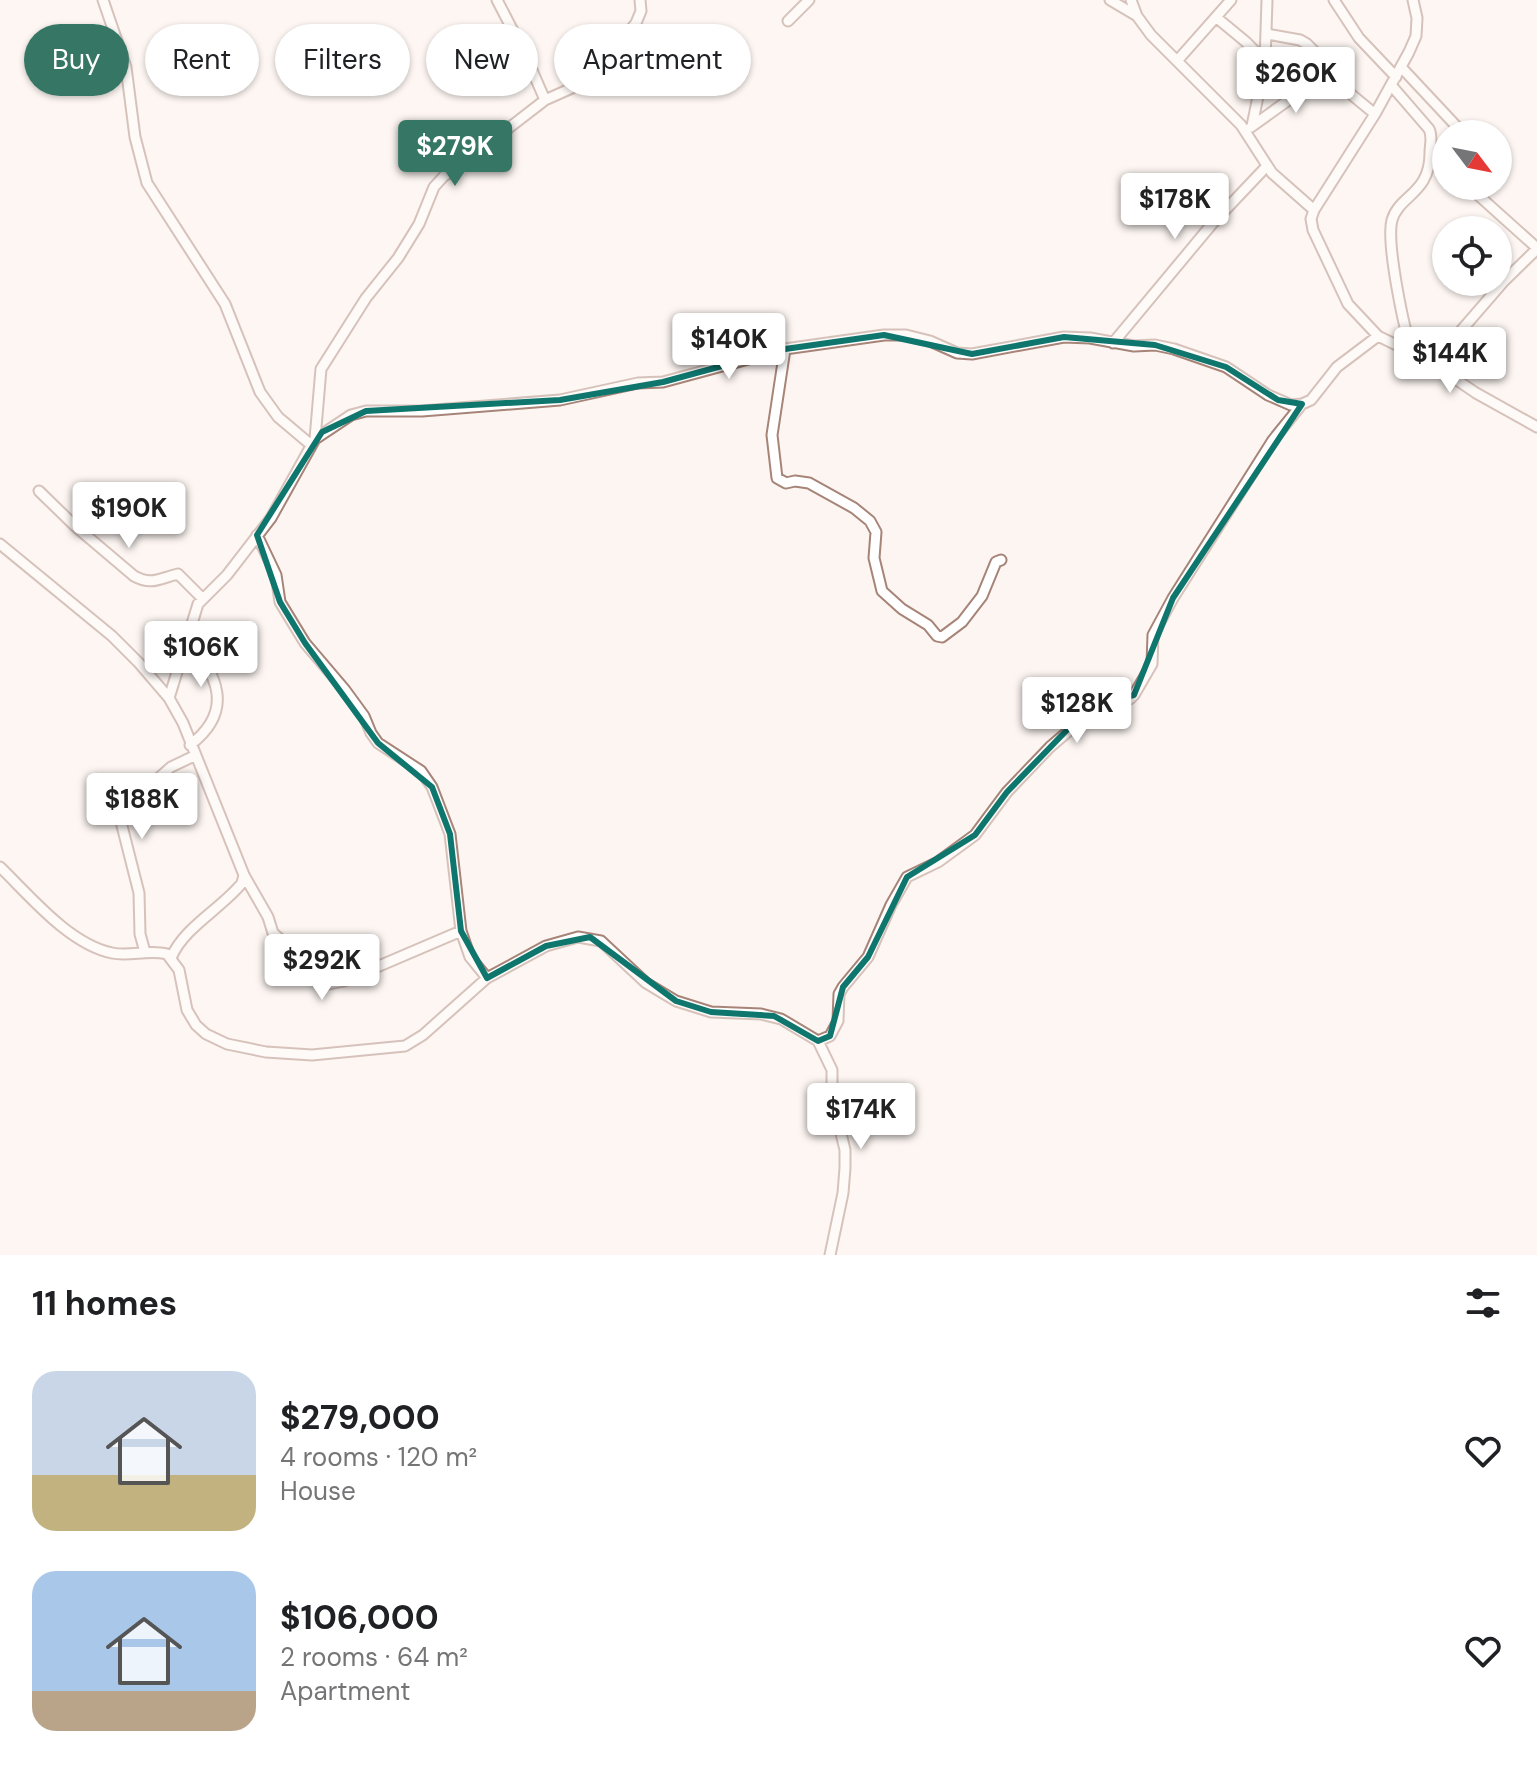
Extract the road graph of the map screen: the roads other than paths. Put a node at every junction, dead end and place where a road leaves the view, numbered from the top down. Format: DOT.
graph roads {
  1 [pos="103,0"];
  2 [pos="497,0"];
  3 [pos="640,0"];
  4 [pos="809,0"];
  5 [pos="1110,0"];
  6 [pos="1131,0"];
  7 [pos="1231,0"];
  8 [pos="1267,0"];
  9 [pos="1334,0"];
  10 [pos="1413,0"];
  11 [pos="1137,16"];
  12 [pos="1217,18"];
  13 [pos="788,21"];
  14 [pos="1267,34"];
  15 [pos="1177,61"];
  16 [pos="1265,62"];
  17 [pos="1401,67"];
  18 [pos="1324,72"];
  19 [pos="1394,81"];
  20 [pos="1297,94"];
  21 [pos="545,100"];
  22 [pos="1375,114"];
  23 [pos="1451,120"];
  24 [pos="1248,129"];
  25 [pos="1431,157"];
  26 [pos="1266,167"];
  27 [pos="1483,200"];
  28 [pos="1314,210"];
  29 [pos="1537,249"];
  30 [pos="1378,336"];
  31 [pos="1113,343"];
  32 [pos="785,349"];
  33 [pos="1413,354"];
  34 [pos="1429,361"];
  35 [pos="1302,404"];
  36 [pos="1537,427"];
  37 [pos="312,441"];
  38 [pos="39,491"];
  39 [pos="257,535"];
  40 [pos="0,544"];
  41 [pos="1001,560"];
  42 [pos="203,599"];
  43 [pos="188,637"];
  44 [pos="169,698"];
  45 [pos="190,745"];
  46 [pos="194,756"];
  47 [pos="0,867"];
  48 [pos="244,875"];
  49 [pos="461,931"];
  50 [pos="145,952"];
  51 [pos="171,958"];
  52 [pos="487,978"];
  53 [pos="818,1041"];
  54 [pos="830,1255"];
  1 -- 37 [label="street"];
  2 -- 21 [label="street"];
  3 -- 21 [label="street"];
  4 -- 13 [label="street"];
  5 -- 11 [label="street"];
  6 -- 11 [label="street"];
  7 -- 12 [label="street"];
  8 -- 14 [label="street"];
  9 -- 19 [label="street"];
  10 -- 17 [label="street"];
  11 -- 15 [label="street"];
  12 -- 15 [label="street"];
  12 -- 16 [label="street"];
  14 -- 16 [label="street"];
  14 -- 18 [label="street"];
  15 -- 24 [label="street"];
  16 -- 20 [label="street"];
  16 -- 24 [label="street"];
  17 -- 19 [label="street"];
  17 -- 23 [label="street"];
  18 -- 20 [label="street"];
  18 -- 22 [label="street"];
  19 -- 22 [label="street"];
  19 -- 25 [label="street"];
  20 -- 24 [label="street"];
  21 -- 37 [label="street"];
  22 -- 28 [label="street"];
  24 -- 26 [label="street"];
  25 -- 33 [label="street"];
  26 -- 28 [label="street"];
  26 -- 31 [label="street"];
  27 -- 29 [label="street"];
  28 -- 30 [label="street"];
  29 -- 34 [label="street"];
  30 -- 33 [label="street"];
  30 -- 35 [label="street"];
  31 -- 32 [label="street"];
  31 -- 35 [label="street"];
  32 -- 37 [label="street"];
  32 -- 41 [label="street"];
  33 -- 34 [label="street"];
  34 -- 36 [label="street"];
  35 -- 53 [label="street"];
  37 -- 39 [label="street"];
  38 -- 42 [label="street"];
  39 -- 42 [label="street"];
  39 -- 49 [label="street"];
  40 -- 44 [label="street"];
  42 -- 43 [label="street"];
  43 -- 44 [label="street"];
  43 -- 45 [label="street"];
  44 -- 45 [label="street"];
  45 -- 46 [label="street"];
  46 -- 48 [label="street"];
  46 -- 50 [label="street"];
  47 -- 50 [label="street"];
  48 -- 49 [label="street"];
  48 -- 51 [label="street"];
  49 -- 52 [label="street"];
  50 -- 51 [label="street"];
  51 -- 52 [label="street"];
  52 -- 53 [label="street"];
  53 -- 54 [label="street"];
}
